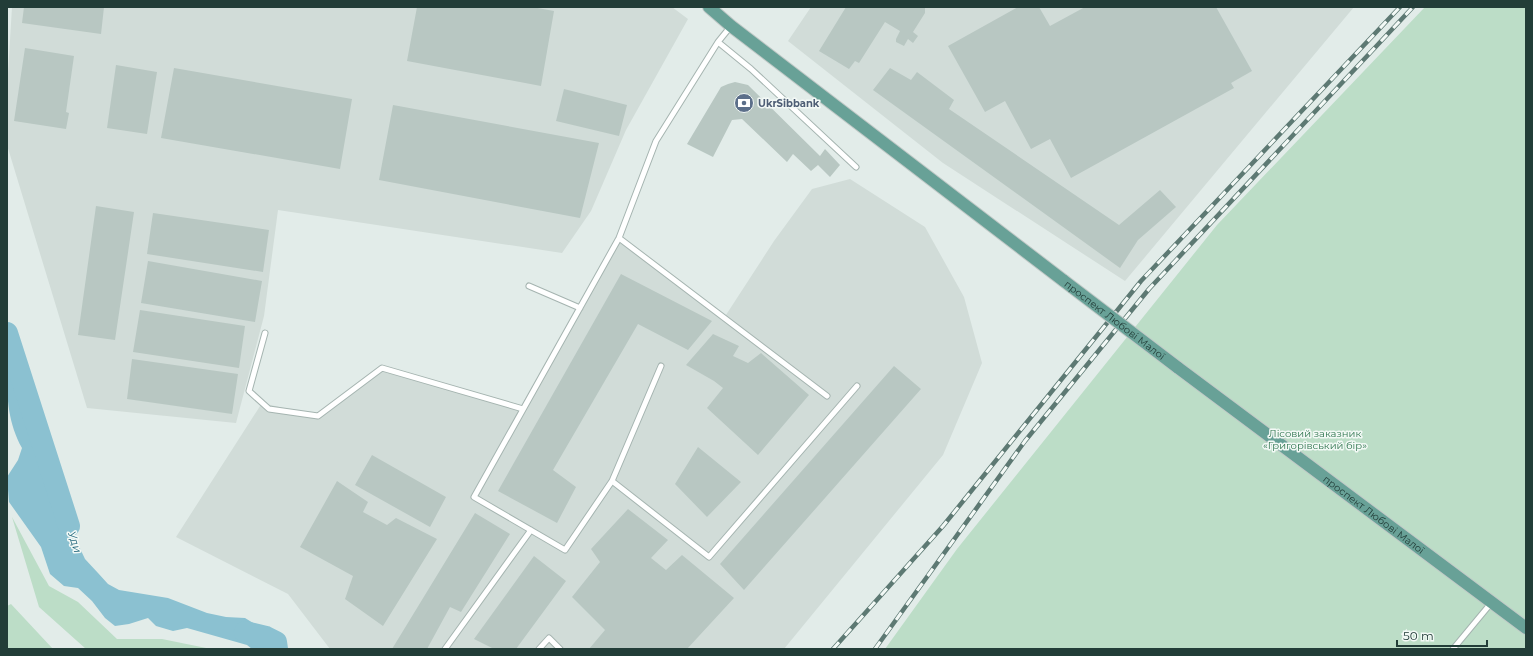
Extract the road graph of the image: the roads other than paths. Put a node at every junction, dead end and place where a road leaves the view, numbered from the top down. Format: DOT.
graph roads {
  1 [pos="708,7"];
  2 [pos="731,26"];
  3 [pos="718,42"];
  4 [pos="856,168"];
  5 [pos="619,238"];
  6 [pos="529,286"];
  7 [pos="580,308"];
  8 [pos="265,333"];
  9 [pos="661,366"];
  10 [pos="857,386"];
  11 [pos="827,396"];
  12 [pos="523,409"];
  13 [pos="612,481"];
  14 [pos="532,530"];
  15 [pos="1492,602"];
  16 [pos="1526,628"];
  17 [pos="445,649"];
  18 [pos="539,649"];
  19 [pos="560,649"];
  20 [pos="1453,649"];
  1 -- 2 [label="main road, проспект Любові Малої"];
  2 -- 3 [label="lane"];
  2 -- 15 [label="main road, проспект Любові Малої, bridge"];
  3 -- 4 [label="lane"];
  3 -- 5 [label="lane"];
  5 -- 7 [label="lane"];
  5 -- 11 [label="lane"];
  6 -- 7 [label="lane"];
  7 -- 12 [label="lane"];
  8 -- 12 [label="lane"];
  9 -- 13 [label="lane"];
  10 -- 13 [label="lane"];
  12 -- 14 [label="lane"];
  13 -- 14 [label="lane"];
  14 -- 17 [label="lane"];
  15 -- 16 [label="main road, проспект Любові Малої"];
  15 -- 20 [label="lane"];
  18 -- 19 [label="lane"];
}
